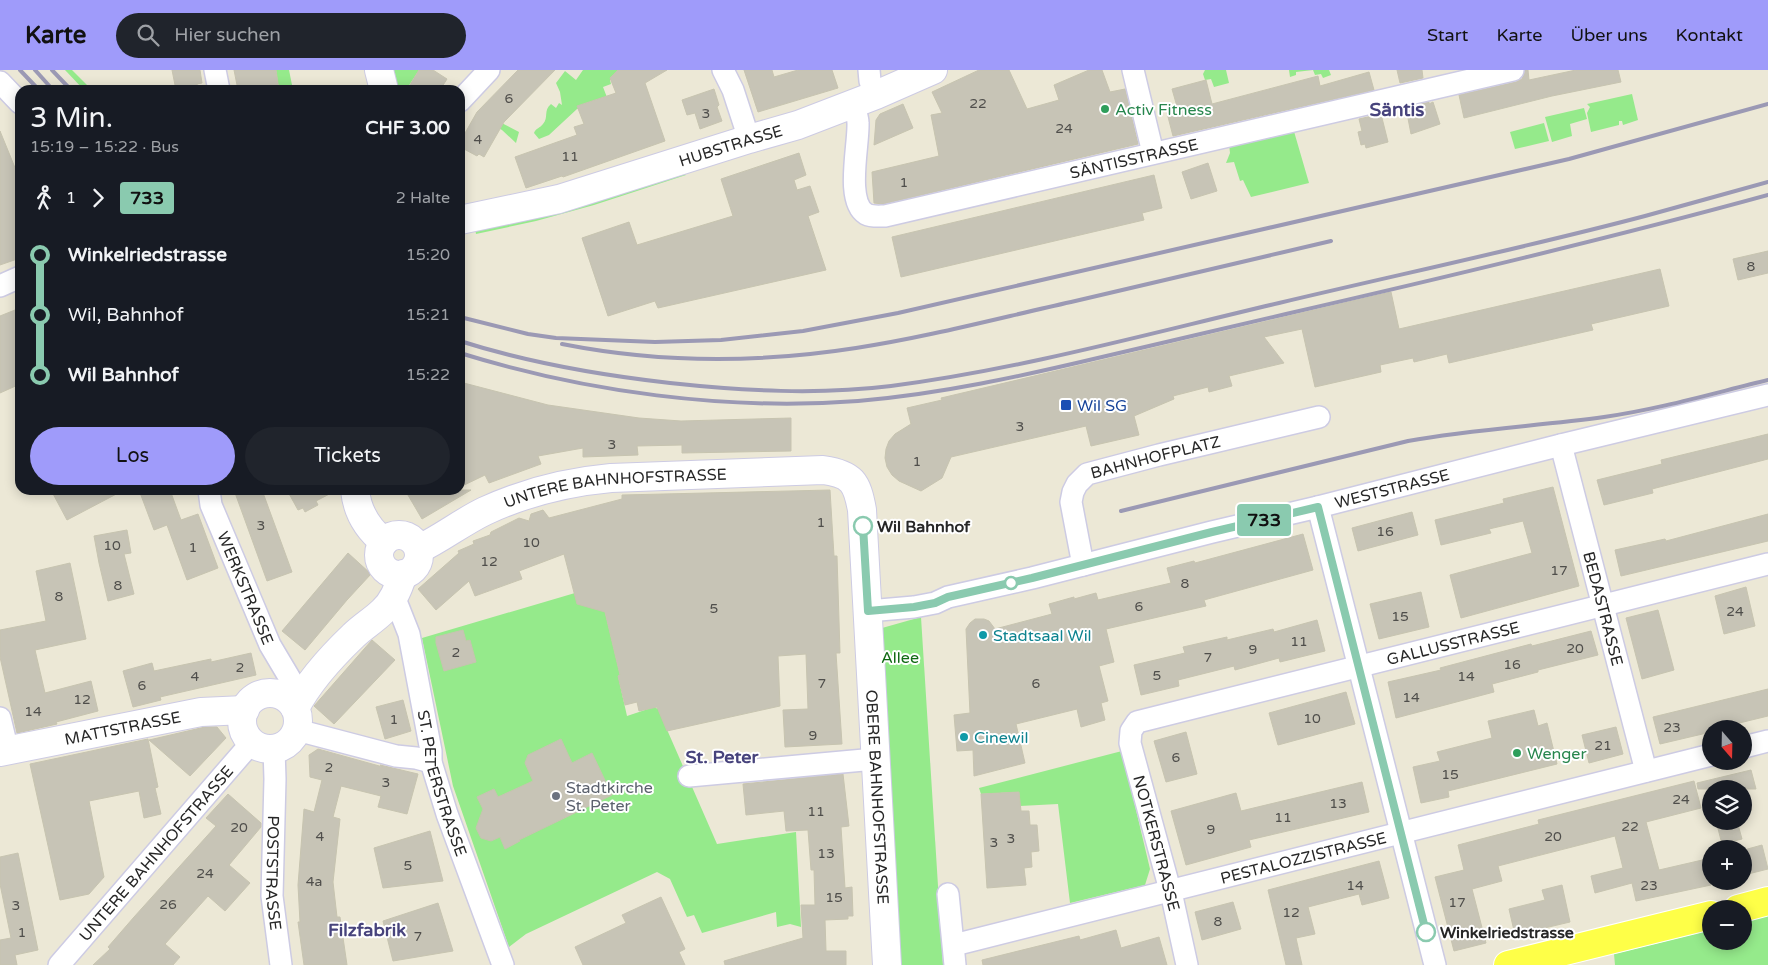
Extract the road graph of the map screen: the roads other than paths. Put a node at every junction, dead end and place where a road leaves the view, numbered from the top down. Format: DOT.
graph roads {
  1 [pos="215,70"];
  2 [pos="364,70"];
  3 [pos="379,70"];
  4 [pos="489,70"];
  5 [pos="723,70"];
  6 [pos="933,70"];
  7 [pos="1133,70"];
  8 [pos="1513,70"];
  9 [pos="0,82"];
  10 [pos="217,85"];
  11 [pos="366,85"];
  12 [pos="383,85"];
  13 [pos="866,90"];
  14 [pos="465,96"];
  15 [pos="15,98"];
  16 [pos="749,139"];
  17 [pos="1154,153"];
  18 [pos="465,202"];
  19 [pos="524,206"];
  20 [pos="465,219"];
  21 [pos="15,279"];
  22 [pos="0,286"];
  23 [pos="1768,395"];
  24 [pos="1319,417"];
  25 [pos="1562,445"];
  26 [pos="824,470"];
  27 [pos="210,495"];
  28 [pos="356,495"];
  29 [pos="1318,507"];
  30 [pos="384,542"];
  31 [pos="418,549"];
  32 [pos="1768,564"];
  33 [pos="1083,565"];
  34 [pos="395,580"];
  35 [pos="1603,604"];
  36 [pos="868,611"];
  37 [pos="1359,666"];
  38 [pos="291,704"];
  39 [pos="245,710"];
  40 [pos="0,718"];
  41 [pos="1137,722"];
  42 [pos="1768,741"];
  43 [pos="1752,745"];
  44 [pos="263,746"];
  45 [pos="4,751"];
  46 [pos="1702,757"];
  47 [pos="875,759"];
  48 [pos="431,762"];
  49 [pos="1646,771"];
  50 [pos="689,776"];
  51 [pos="1401,832"];
  52 [pos="1170,890"];
  53 [pos="948,894"];
  54 [pos="1768,901"];
  55 [pos="1752,905"];
  56 [pos="1702,917"];
  57 [pos="954,955"];
  58 [pos="59,965"];
  59 [pos="281,965"];
  60 [pos="503,965"];
  61 [pos="887,965"];
  62 [pos="1187,965"];
  63 [pos="1434,965"];
  64 [pos="1508,965"];
  1 -- 10 [label="street"];
  2 -- 11 [label="street"];
  3 -- 12 [label="street"];
  4 -- 14 [label="street"];
  5 -- 16 [label="street"];
  6 -- 13 [label="street, HUBSTRASSE"];
  7 -- 17 [label="street"];
  8 -- 17 [label="street, SÄNTISSTRASSE"];
  9 -- 15 [label="street"];
  13 -- 16 [label="street, HUBSTRASSE"];
  13 -- 17 [label="street, SÄNTISSTRASSE"];
  16 -- 19 [label="street, HUBSTRASSE"];
  18 -- 19 [label="street, HUBSTRASSE"];
  19 -- 20 [label="street, HUBSTRASSE"];
  21 -- 22 [label="street"];
  23 -- 25 [label="street, WESTSTRASSE"];
  24 -- 33 [label="street, BAHNHOFPLATZ"];
  25 -- 29 [label="street, WESTSTRASSE"];
  25 -- 35 [label="street, BEDASTRASSE"];
  26 -- 31 [label="street, UNTERE BAHNHOFSTRASSE"];
  26 -- 36 [label="street, OBERE BAHNHOFSTRASSE"];
  27 -- 38 [label="street, WERKSTRASSE"];
  28 -- 30 [label="street"];
  29 -- 33 [label="street, WESTSTRASSE"];
  29 -- 37 [label="street"];
  30 -- 31 [label="street"];
  30 -- 34 [label="street"];
  31 -- 34 [label="street"];
  32 -- 35 [label="street, GALLUSSTRASSE"];
  33 -- 36 [label="street, WESTSTRASSE"];
  34 -- 38 [label="street"];
  34 -- 48 [label="street, ST. PETERSTRASSE"];
  35 -- 37 [label="street, GALLUSSTRASSE"];
  35 -- 49 [label="street, BEDASTRASSE"];
  36 -- 47 [label="street, OBERE BAHNHOFSTRASSE"];
  37 -- 41 [label="street, GALLUSSTRASSE"];
  37 -- 51 [label="street"];
  38 -- 39 [label="street"];
  38 -- 44 [label="street"];
  38 -- 48 [label="street"];
  39 -- 44 [label="street"];
  39 -- 45 [label="street, MATTSTRASSE"];
  40 -- 45 [label="street"];
  41 -- 52 [label="street, NOTKERSTRASSE"];
  42 -- 43 [label="street"];
  44 -- 58 [label="street, UNTERE BAHNHOFSTRASSE"];
  44 -- 59 [label="street, POSTSTRASSE"];
  46 -- 49 [label="street, PESTALOZZISTRASSE"];
  47 -- 50 [label="street"];
  47 -- 61 [label="street, OBERE BAHNHOFSTRASSE"];
  48 -- 60 [label="street, ST. PETERSTRASSE"];
  49 -- 51 [label="street, PESTALOZZISTRASSE"];
  51 -- 52 [label="street, PESTALOZZISTRASSE"];
  51 -- 63 [label="street"];
  52 -- 57 [label="street, PESTALOZZISTRASSE"];
  52 -- 62 [label="street, NOTKERSTRASSE"];
  53 -- 57 [label="street"];
  54 -- 55 [label="main road"];
  56 -- 64 [label="main road"];
}
